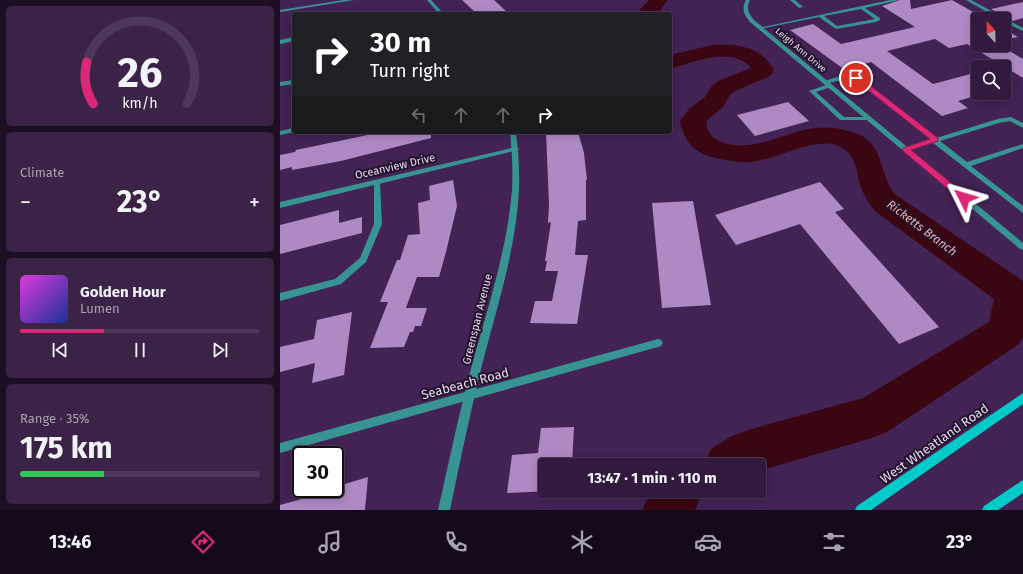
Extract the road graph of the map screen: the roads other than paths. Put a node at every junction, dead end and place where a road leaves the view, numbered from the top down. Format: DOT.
graph roads {
  1 [pos="352,0"];
  2 [pos="429,0"];
  3 [pos="748,0"];
  4 [pos="792,0"];
  5 [pos="897,0"];
  6 [pos="970,0"];
  7 [pos="801,7"];
  8 [pos="861,7"];
  9 [pos="280,11"];
  10 [pos="440,12"];
  11 [pos="991,12"];
  12 [pos="820,16"];
  13 [pos="1011,23"];
  14 [pos="760,28"];
  15 [pos="1023,30"];
  16 [pos="292,39"];
  17 [pos="280,42"];
  18 [pos="292,82"];
  19 [pos="280,84"];
  20 [pos="827,84"];
  21 [pos="869,119"];
  22 [pos="1023,126"];
  23 [pos="292,130"];
  24 [pos="280,133"];
  25 [pos="513,134"];
  26 [pos="936,140"];
  27 [pos="1023,146"];
  28 [pos="516,149"];
  29 [pos="906,149"];
  30 [pos="966,165"];
  31 [pos="376,182"];
  32 [pos="280,205"];
  33 [pos="1023,210"];
  34 [pos="1023,248"];
  35 [pos="280,297"];
  36 [pos="658,343"];
  37 [pos="470,396"];
  38 [pos="1023,398"];
  39 [pos="280,448"];
  40 [pos="1023,486"];
  41 [pos="444,510"];
  42 [pos="861,510"];
  43 [pos="988,510"];
  1 -- 9 [label="street"];
  2 -- 10 [label="street"];
  3 -- 14 [label="street, Leigh Ann Drive"];
  4 -- 7 [label="street"];
  5 -- 8 [label="street"];
  6 -- 11 [label="street"];
  8 -- 12 [label="street"];
  8 -- 12 [label="street"];
  12 -- 14 [label="street"];
  13 -- 15 [label="street"];
  14 -- 20 [label="street, Leigh Ann Drive"];
  16 -- 17 [label="street"];
  18 -- 19 [label="street"];
  20 -- 21 [label="street, Leigh Ann Drive"];
  20 -- 21 [label="street"];
  20 -- 26 [label="street"];
  21 -- 29 [label="street, Leigh Ann Drive"];
  22 -- 26 [label="street"];
  23 -- 24 [label="street"];
  25 -- 28 [label="street, Greenspan Avenue"];
  26 -- 29 [label="street"];
  26 -- 30 [label="street"];
  27 -- 30 [label="street"];
  28 -- 31 [label="street, Oceanview Drive"];
  28 -- 37 [label="street, Greenspan Avenue"];
  29 -- 34 [label="street, Leigh Ann Drive"];
  30 -- 33 [label="street"];
  31 -- 32 [label="street, Oceanview Drive"];
  31 -- 35 [label="street"];
  36 -- 37 [label="street, Seabeach Road"];
  37 -- 39 [label="street, Seabeach Road"];
  37 -- 41 [label="street, Greenspan Avenue"];
  38 -- 42 [label="main road, West Wheatland Road"];
  40 -- 43 [label="main road"];
}
